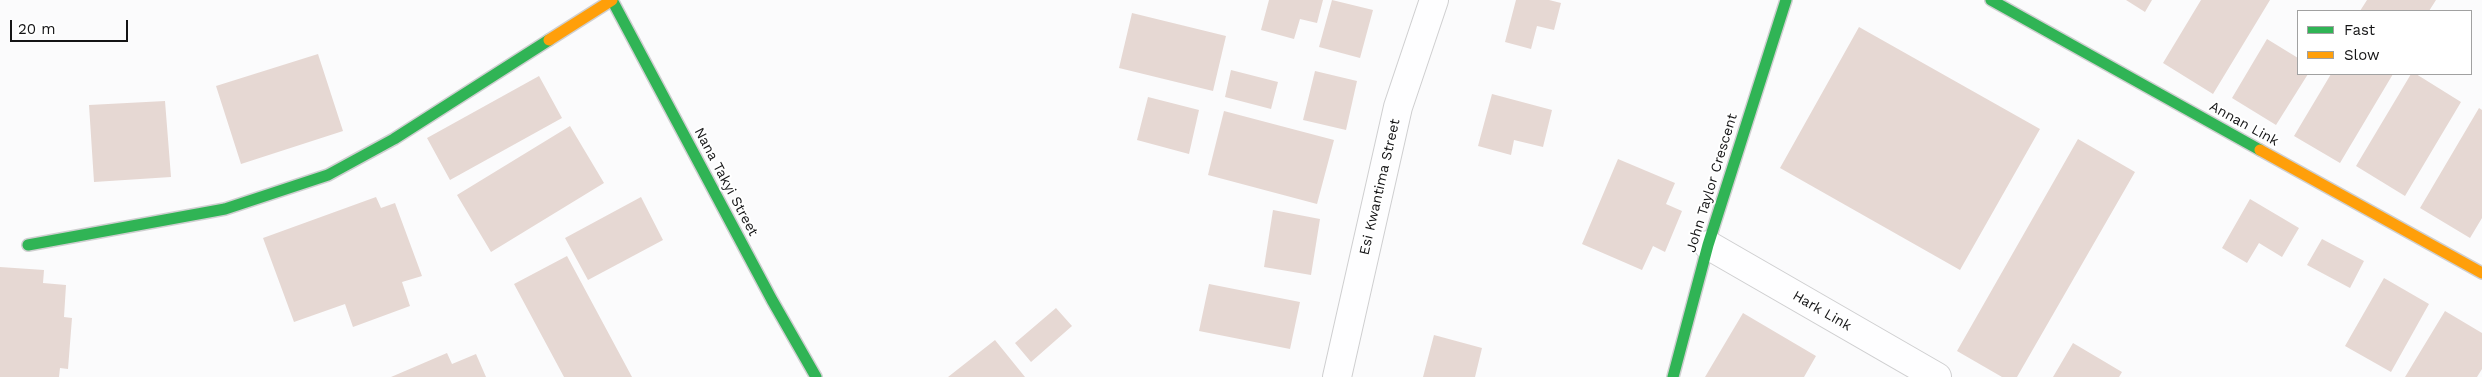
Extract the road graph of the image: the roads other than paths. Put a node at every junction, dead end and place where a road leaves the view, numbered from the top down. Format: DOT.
graph roads {
  1 [pos="612,0"];
  2 [pos="1434,0"];
  3 [pos="1786,0"];
  4 [pos="1991,0"];
  5 [pos="28,245"];
  6 [pos="1708,245"];
  7 [pos="2482,273"];
  8 [pos="816,377"];
  9 [pos="1337,377"];
  10 [pos="1673,377"];
  11 [pos="1937,377"];
  1 -- 5 [label="street"];
  1 -- 8 [label="street, Nana Takyi Street"];
  2 -- 9 [label="street, Esi Kwantima Street"];
  3 -- 6 [label="street, John Taylor Crescent"];
  4 -- 7 [label="street, Annan Link"];
  6 -- 10 [label="street, John Taylor Crescent"];
  6 -- 11 [label="street, Hark Link"];
}
